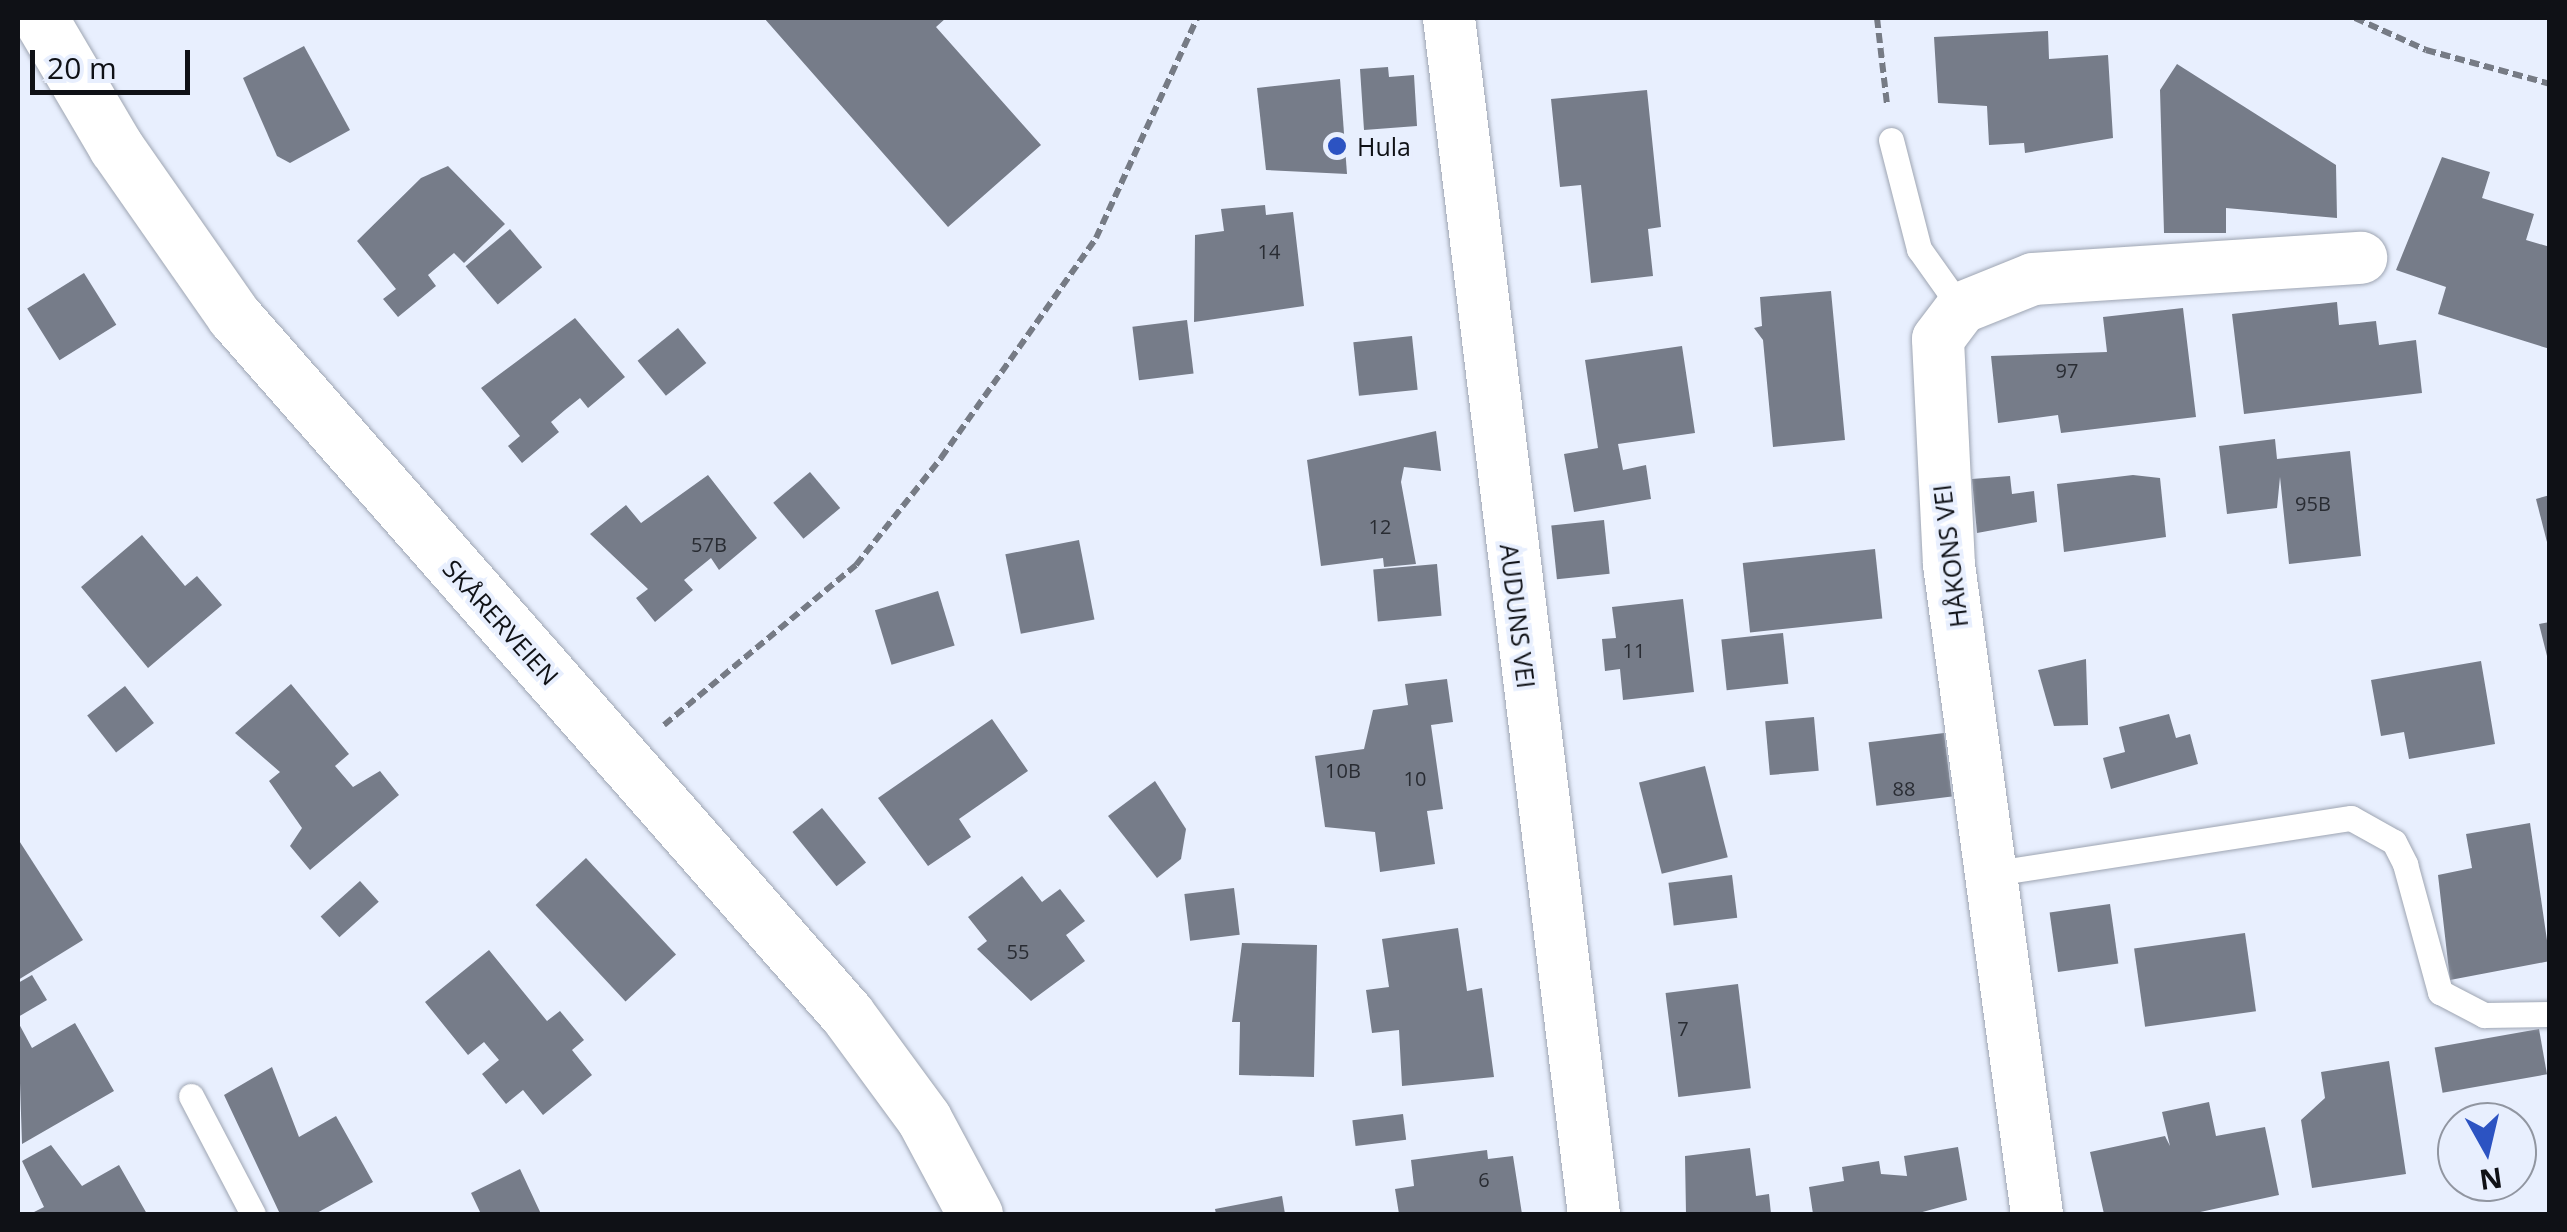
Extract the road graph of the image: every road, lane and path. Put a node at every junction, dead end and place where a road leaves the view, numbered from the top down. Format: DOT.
graph roads {
  1 [pos="40,18"];
  2 [pos="1197,18"];
  3 [pos="1448,18"];
  4 [pos="1878,18"];
  5 [pos="2355,18"];
  6 [pos="2550,84"];
  7 [pos="1892,140"];
  8 [pos="2360,258"];
  9 [pos="1961,308"];
  10 [pos="622,758"];
  11 [pos="1995,874"];
  12 [pos="2550,1014"];
  13 [pos="191,1096"];
  14 [pos="253,1214"];
  15 [pos="975,1214"];
  16 [pos="1594,1214"];
  17 [pos="2036,1214"];
  1 -- 10 [label="street, SKÅRERVEIEN"];
  2 -- 10 [label="path"];
  3 -- 16 [label="street, AUDUNS VEI"];
  4 -- 7 [label="path"];
  5 -- 6 [label="path"];
  7 -- 9 [label="lane"];
  8 -- 9 [label="street"];
  9 -- 11 [label="street, HÅKONS VEI"];
  10 -- 15 [label="street, SKÅRERVEIEN"];
  11 -- 12 [label="lane"];
  11 -- 17 [label="street, HÅKONS VEI"];
  13 -- 14 [label="lane"];
}
